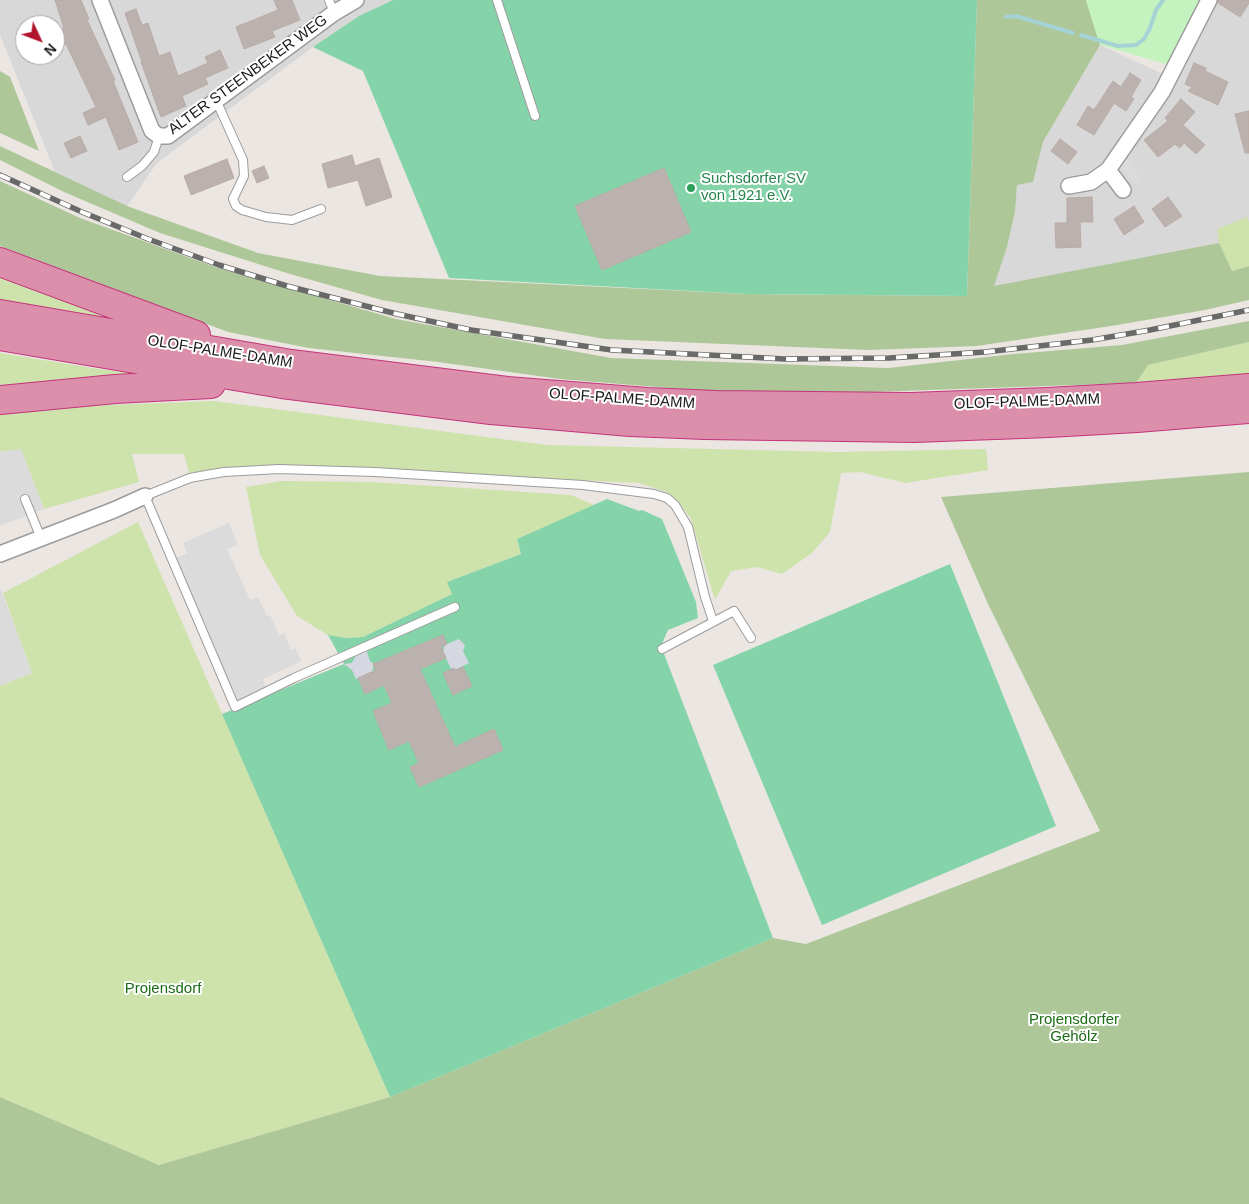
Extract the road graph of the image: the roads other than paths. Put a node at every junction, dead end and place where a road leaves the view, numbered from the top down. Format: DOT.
graph roads {
  1 [pos="100,0"];
  2 [pos="356,0"];
  3 [pos="497,0"];
  4 [pos="1209,0"];
  5 [pos="332,6"];
  6 [pos="216,100"];
  7 [pos="535,116"];
  8 [pos="159,136"];
  9 [pos="1108,170"];
  10 [pos="128,177"];
  11 [pos="1069,186"];
  12 [pos="1123,190"];
  13 [pos="321,209"];
  14 [pos="0,262"];
  15 [pos="0,314"];
  16 [pos="0,336"];
  17 [pos="286,374"];
  18 [pos="1249,388"];
  19 [pos="0,400"];
  20 [pos="1249,409"];
  21 [pos="145,496"];
  22 [pos="25,499"];
  23 [pos="41,538"];
  24 [pos="0,554"];
  25 [pos="455,607"];
  26 [pos="714,621"];
  27 [pos="751,638"];
  28 [pos="662,649"];
  1 -- 8 [label="street"];
  2 -- 5 [label="street, ALTER STEENBEKER WEG"];
  3 -- 7 [label="lane"];
  4 -- 9 [label="street"];
  5 -- 6 [label="street, ALTER STEENBEKER WEG"];
  6 -- 8 [label="street, ALTER STEENBEKER WEG"];
  6 -- 13 [label="lane"];
  8 -- 10 [label="lane, ALTER STEENBEKER WEG"];
  9 -- 11 [label="street"];
  9 -- 12 [label="street"];
  14 -- 17 [label="highway"];
  15 -- 17 [label="highway, OLOF-PALME-DAMM"];
  16 -- 17 [label="highway, OLOF-PALME-DAMM"];
  17 -- 18 [label="highway, OLOF-PALME-DAMM"];
  17 -- 19 [label="highway"];
  17 -- 20 [label="highway, OLOF-PALME-DAMM"];
  21 -- 23 [label="street"];
  21 -- 25 [label="lane"];
  21 -- 26 [label="lane"];
  22 -- 23 [label="lane"];
  23 -- 24 [label="street"];
  26 -- 27 [label="lane"];
  26 -- 28 [label="lane"];
}
